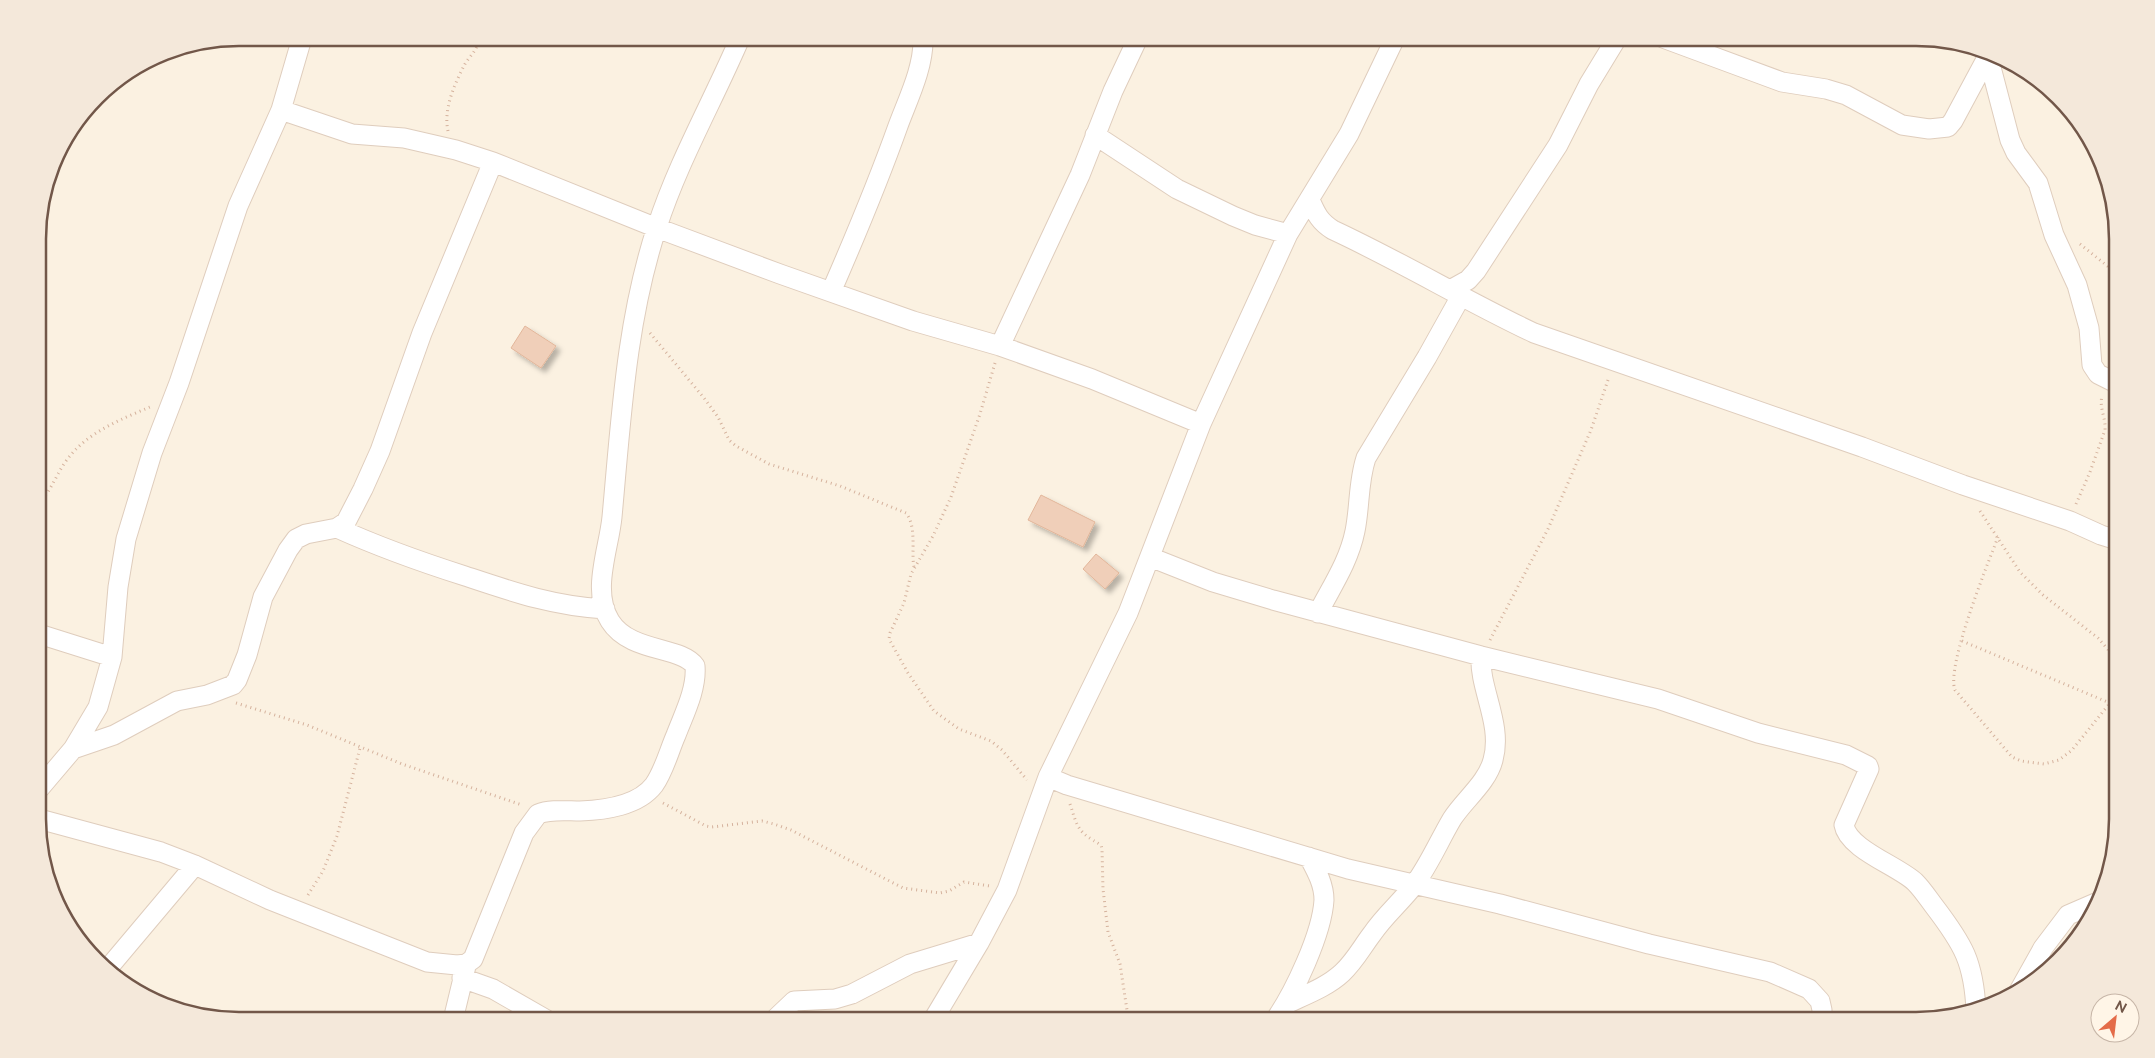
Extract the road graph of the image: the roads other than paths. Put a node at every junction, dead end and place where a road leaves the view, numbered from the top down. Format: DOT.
graph roads {
  1 [pos="300,46"];
  2 [pos="736,46"];
  3 [pos="922,46"];
  4 [pos="1134,46"];
  5 [pos="1391,46"];
  6 [pos="1612,46"];
  7 [pos="1685,46"];
  8 [pos="1986,59"];
  9 [pos="1989,61"];
  10 [pos="281,110"];
  11 [pos="1095,135"];
  12 [pos="493,162"];
  13 [pos="1310,200"];
  14 [pos="657,228"];
  15 [pos="1288,234"];
  16 [pos="831,292"];
  17 [pos="1455,293"];
  18 [pos="1000,346"];
  19 [pos="2109,380"];
  20 [pos="1201,424"];
  21 [pos="337,528"];
  22 [pos="2109,538"];
  23 [pos="1150,557"];
  24 [pos="605,609"];
  25 [pos="1318,612"];
  26 [pos="46,636"];
  27 [pos="1481,656"];
  28 [pos="112,657"];
  29 [pos="73,749"];
  30 [pos="1048,777"];
  31 [pos="46,781"];
  32 [pos="46,821"];
  33 [pos="1308,858"];
  34 [pos="195,865"];
  35 [pos="1414,884"];
  36 [pos="2088,906"];
  37 [pos="979,942"];
  38 [pos="112,964"];
  39 [pos="464,971"];
  40 [pos="2026,977"];
  41 [pos="1976,1003"];
  42 [pos="1286,1004"];
  43 [pos="455,1012"];
  44 [pos="533,1012"];
  45 [pos="782,1012"];
  46 [pos="938,1012"];
  47 [pos="1280,1012"];
  48 [pos="1822,1012"];
  1 -- 10 [label="street"];
  2 -- 14 [label="street"];
  3 -- 16 [label="street"];
  4 -- 11 [label="street"];
  5 -- 13 [label="street"];
  6 -- 17 [label="street"];
  7 -- 8 [label="street"];
  9 -- 19 [label="street"];
  10 -- 12 [label="street"];
  10 -- 28 [label="street"];
  11 -- 15 [label="street"];
  11 -- 18 [label="street"];
  12 -- 14 [label="street"];
  12 -- 21 [label="street"];
  13 -- 15 [label="street"];
  13 -- 17 [label="street"];
  14 -- 16 [label="street"];
  14 -- 24 [label="street"];
  15 -- 20 [label="street"];
  16 -- 18 [label="street"];
  17 -- 22 [label="street"];
  17 -- 25 [label="street"];
  18 -- 20 [label="street"];
  20 -- 23 [label="street"];
  21 -- 24 [label="street"];
  21 -- 29 [label="street"];
  23 -- 25 [label="street"];
  23 -- 30 [label="street"];
  24 -- 39 [label="street"];
  25 -- 27 [label="street"];
  26 -- 28 [label="street"];
  27 -- 35 [label="street"];
  27 -- 41 [label="street"];
  28 -- 29 [label="street"];
  29 -- 31 [label="street"];
  30 -- 33 [label="street"];
  30 -- 37 [label="street"];
  32 -- 34 [label="street"];
  33 -- 35 [label="street"];
  33 -- 42 [label="street"];
  34 -- 38 [label="street"];
  34 -- 39 [label="street"];
  35 -- 42 [label="street"];
  35 -- 48 [label="street"];
  36 -- 40 [label="street"];
  37 -- 45 [label="street"];
  37 -- 46 [label="street"];
  39 -- 43 [label="street"];
  39 -- 44 [label="street"];
  42 -- 47 [label="street"];
}
